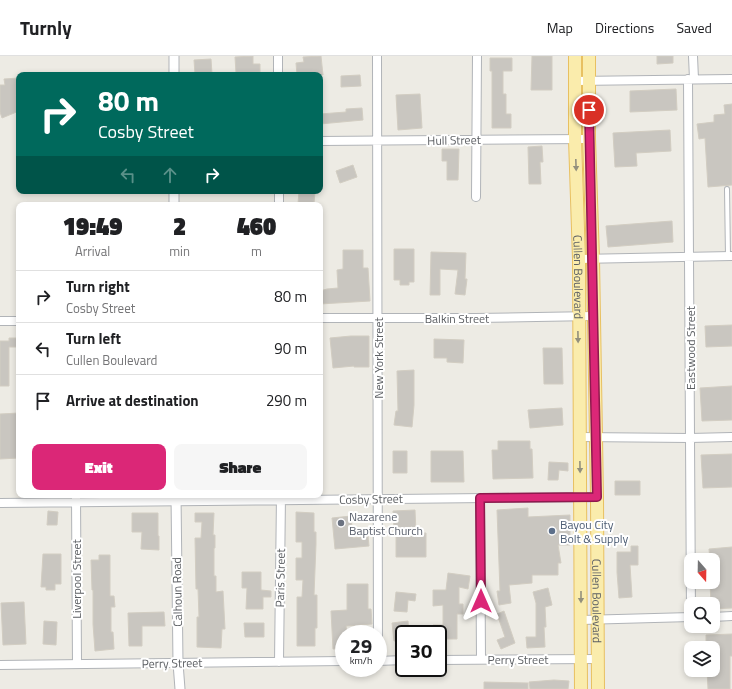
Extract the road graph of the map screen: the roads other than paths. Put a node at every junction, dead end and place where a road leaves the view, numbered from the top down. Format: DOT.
graph roads {
  1 [pos="174,56"];
  2 [pos="278,56"];
  3 [pos="377,56"];
  4 [pos="477,56"];
  5 [pos="575,56"];
  6 [pos="589,56"];
  7 [pos="693,56"];
  8 [pos="174,72"];
  9 [pos="278,72"];
  10 [pos="691,79"];
  11 [pos="732,79"];
  12 [pos="576,81"];
  13 [pos="589,81"];
  14 [pos="477,139"];
  15 [pos="575,139"];
  16 [pos="589,139"];
  17 [pos="377,140"];
  18 [pos="323,141"];
  19 [pos="727,189"];
  20 [pos="476,197"];
  21 [pos="730,256"];
  22 [pos="689,257"];
  23 [pos="579,259"];
  24 [pos="593,259"];
  25 [pos="578,316"];
  26 [pos="594,316"];
  27 [pos="323,318"];
  28 [pos="378,318"];
  29 [pos="0,321"];
  30 [pos="16,321"];
  31 [pos="580,437"];
  32 [pos="596,437"];
  33 [pos="732,437"];
  34 [pos="690,438"];
  35 [pos="580,497"];
  36 [pos="597,497"];
  37 [pos="176,498"];
  38 [pos="281,498"];
  39 [pos="480,498"];
  40 [pos="76,499"];
  41 [pos="378,499"];
  42 [pos="0,503"];
  43 [pos="691,597"];
  44 [pos="732,616"];
  45 [pos="684,617"];
  46 [pos="720,617"];
  47 [pos="597,619"];
  48 [pos="581,620"];
  49 [pos="378,625"];
  50 [pos="481,659"];
  51 [pos="581,659"];
  52 [pos="598,659"];
  53 [pos="447,660"];
  54 [pos="335,661"];
  55 [pos="178,662"];
  56 [pos="279,662"];
  57 [pos="77,664"];
  58 [pos="0,665"];
  59 [pos="180,689"];
  60 [pos="582,689"];
  61 [pos="598,689"];
  1 -- 8 [label="street"];
  2 -- 9 [label="street"];
  3 -- 17 [label="street, New York Street"];
  4 -- 14 [label="street"];
  5 -- 12 [label="main road, Cullen Boulevard"];
  6 -- 13 [label="main road, Cullen Boulevard"];
  7 -- 10 [label="street, Eastwood Street"];
  10 -- 11 [label="street"];
  10 -- 13 [label="street"];
  10 -- 22 [label="street, Eastwood Street"];
  12 -- 13 [label="street"];
  12 -- 15 [label="main road, Cullen Boulevard"];
  13 -- 16 [label="main road, Cullen Boulevard"];
  14 -- 15 [label="street, Hull Street"];
  14 -- 17 [label="street, Hull Street"];
  14 -- 20 [label="street"];
  15 -- 16 [label="street, Hull Street"];
  15 -- 23 [label="main road, Cullen Boulevard, one-way"];
  16 -- 24 [label="main road, Cullen Boulevard"];
  17 -- 18 [label="street, Hull Street"];
  17 -- 28 [label="street, New York Street"];
  19 -- 21 [label="lane"];
  21 -- 22 [label="street"];
  22 -- 24 [label="street"];
  22 -- 34 [label="street, Eastwood Street"];
  23 -- 24 [label="street"];
  23 -- 25 [label="main road, Cullen Boulevard"];
  24 -- 26 [label="main road, Cullen Boulevard"];
  25 -- 26 [label="street, Balkin Street"];
  25 -- 28 [label="street, Balkin Street"];
  25 -- 31 [label="main road, Cullen Boulevard, one-way"];
  26 -- 32 [label="main road, Cullen Boulevard"];
  27 -- 28 [label="street, Balkin Street"];
  28 -- 41 [label="street, New York Street"];
  29 -- 30 [label="street"];
  31 -- 32 [label="street"];
  31 -- 35 [label="main road, Cullen Boulevard, one-way"];
  32 -- 34 [label="street"];
  32 -- 36 [label="main road, Cullen Boulevard"];
  33 -- 34 [label="street"];
  34 -- 43 [label="street, Eastwood Street"];
  35 -- 36 [label="street, Cosby Street"];
  35 -- 39 [label="street, Cosby Street"];
  35 -- 48 [label="main road, Cullen Boulevard, one-way"];
  36 -- 47 [label="main road, Cullen Boulevard"];
  37 -- 38 [label="street, Cosby Street"];
  37 -- 40 [label="street, Cosby Street"];
  37 -- 55 [label="street, Calhoun Road"];
  38 -- 41 [label="street, Cosby Street"];
  38 -- 56 [label="street, Paris Street"];
  39 -- 41 [label="street, Cosby Street"];
  39 -- 50 [label="street"];
  40 -- 42 [label="street, Cosby Street"];
  40 -- 57 [label="street, Liverpool Street"];
  41 -- 49 [label="street, New York Street"];
  44 -- 46 [label="street"];
  45 -- 47 [label="street"];
  47 -- 48 [label="street"];
  47 -- 52 [label="main road, Cullen Boulevard"];
  48 -- 51 [label="main road, Cullen Boulevard"];
  50 -- 51 [label="street, Perry Street"];
  50 -- 53 [label="street, Perry Street"];
  51 -- 52 [label="street, Perry Street"];
  51 -- 60 [label="main road, Cullen Boulevard"];
  52 -- 61 [label="main road, Cullen Boulevard"];
  54 -- 56 [label="street, Perry Street"];
  55 -- 56 [label="street, Perry Street"];
  55 -- 57 [label="street, Perry Street"];
  55 -- 59 [label="street, Calhoun Road"];
  57 -- 58 [label="street, Perry Street"];
}
